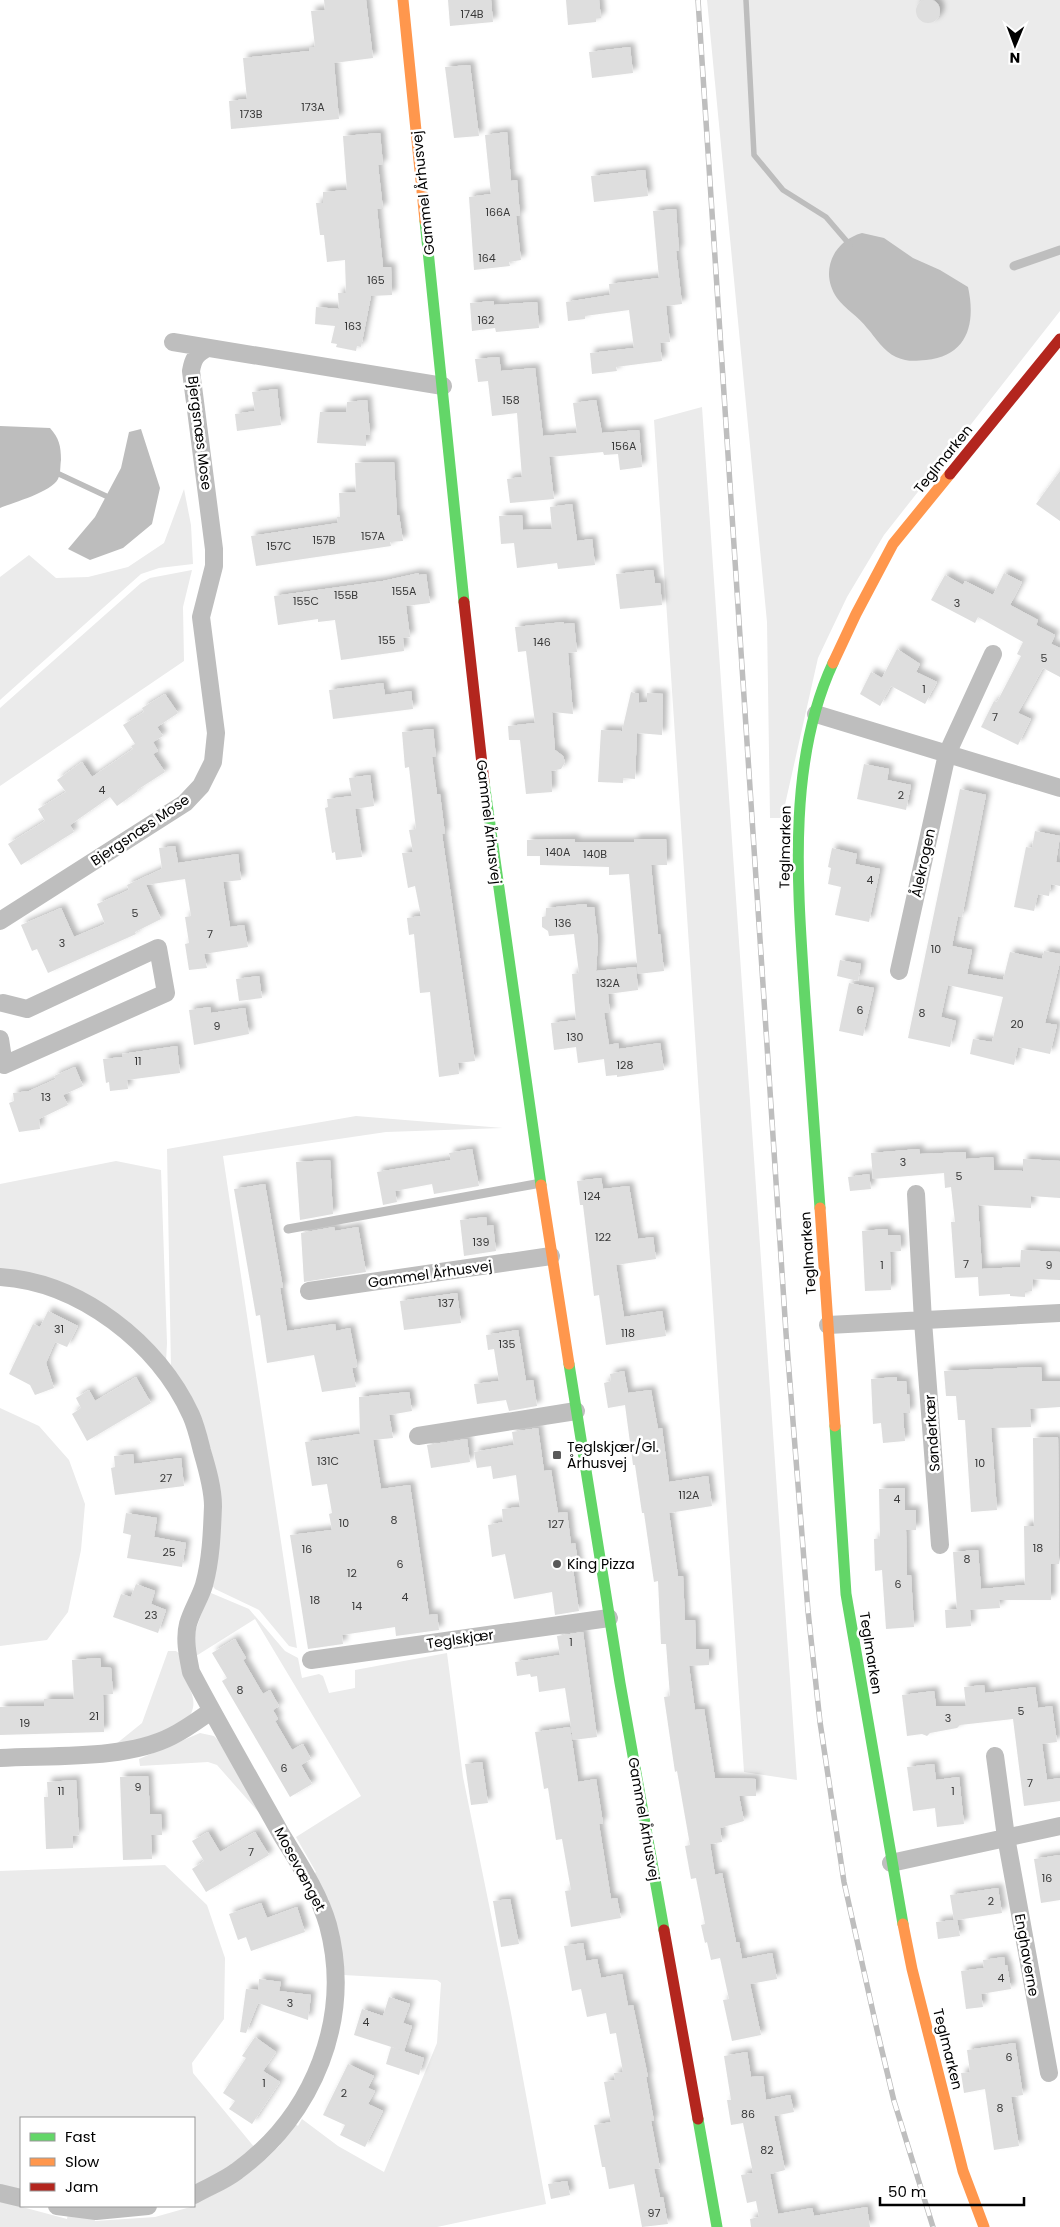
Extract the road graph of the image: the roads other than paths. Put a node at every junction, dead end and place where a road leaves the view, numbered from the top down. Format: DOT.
graph roads {
  1 [pos="403,0"];
  2 [pos="1060,250"];
  3 [pos="1014,266"];
  4 [pos="1060,339"];
  5 [pos="173,342"];
  6 [pos="207,348"];
  7 [pos="443,386"];
  8 [pos="993,654"];
  9 [pos="816,714"];
  10 [pos="947,754"];
  11 [pos="1060,788"];
  12 [pos="0,921"];
  13 [pos="899,971"];
  14 [pos="1,1000"];
  15 [pos="0,1039"];
  16 [pos="541,1183"];
  17 [pos="916,1194"];
  18 [pos="288,1229"];
  19 [pos="551,1256"];
  20 [pos="0,1277"];
  21 [pos="309,1291"];
  22 [pos="1060,1313"];
  23 [pos="923,1321"];
  24 [pos="828,1325"];
  25 [pos="576,1411"];
  26 [pos="418,1436"];
  27 [pos="940,1545"];
  28 [pos="609,1618"];
  29 [pos="310,1660"];
  30 [pos="211,1711"];
  31 [pos="995,1756"];
  32 [pos="0,1758"];
  33 [pos="1060,1826"];
  34 [pos="1006,1838"];
  35 [pos="891,1863"];
  36 [pos="1048,2073"];
  37 [pos="0,2193"];
  38 [pos="195,2194"];
  39 [pos="20,2198"];
  40 [pos="65,2207"];
  41 [pos="138,2207"];
  42 [pos="717,2227"];
  43 [pos="984,2227"];
  1 -- 7 [label="street, Gammel Århusvej"];
  2 -- 3 [label="lane"];
  4 -- 9 [label="street, Teglmarken"];
  5 -- 6 [label="street"];
  6 -- 7 [label="street"];
  6 -- 12 [label="street, Bjergsnæs Mose"];
  7 -- 16 [label="street, Gammel Århusvej"];
  8 -- 10 [label="street, Ålekrogen"];
  9 -- 10 [label="street"];
  9 -- 24 [label="street, Teglmarken"];
  10 -- 11 [label="street"];
  10 -- 13 [label="street, Ålekrogen"];
  14 -- 15 [label="street"];
  16 -- 18 [label="lane"];
  16 -- 19 [label="street, Gammel Århusvej"];
  17 -- 23 [label="street, Sønderkær"];
  19 -- 21 [label="street, Gammel Århusvej"];
  19 -- 25 [label="street, Gammel Århusvej"];
  20 -- 30 [label="street, Mosevænget"];
  22 -- 23 [label="street"];
  23 -- 24 [label="street"];
  23 -- 27 [label="street, Sønderkær"];
  24 -- 35 [label="street, Teglmarken"];
  25 -- 26 [label="street"];
  25 -- 28 [label="street, Gammel Århusvej"];
  28 -- 29 [label="street, Teglskjær"];
  28 -- 42 [label="street, Gammel Århusvej"];
  30 -- 32 [label="street"];
  30 -- 38 [label="street, Mosevænget"];
  31 -- 34 [label="street, Enghaverne"];
  33 -- 34 [label="street"];
  34 -- 35 [label="street"];
  34 -- 36 [label="street, Enghaverne"];
  35 -- 43 [label="street, Teglmarken"];
  37 -- 39 [label="street"];
  40 -- 41 [label="street"];
}
